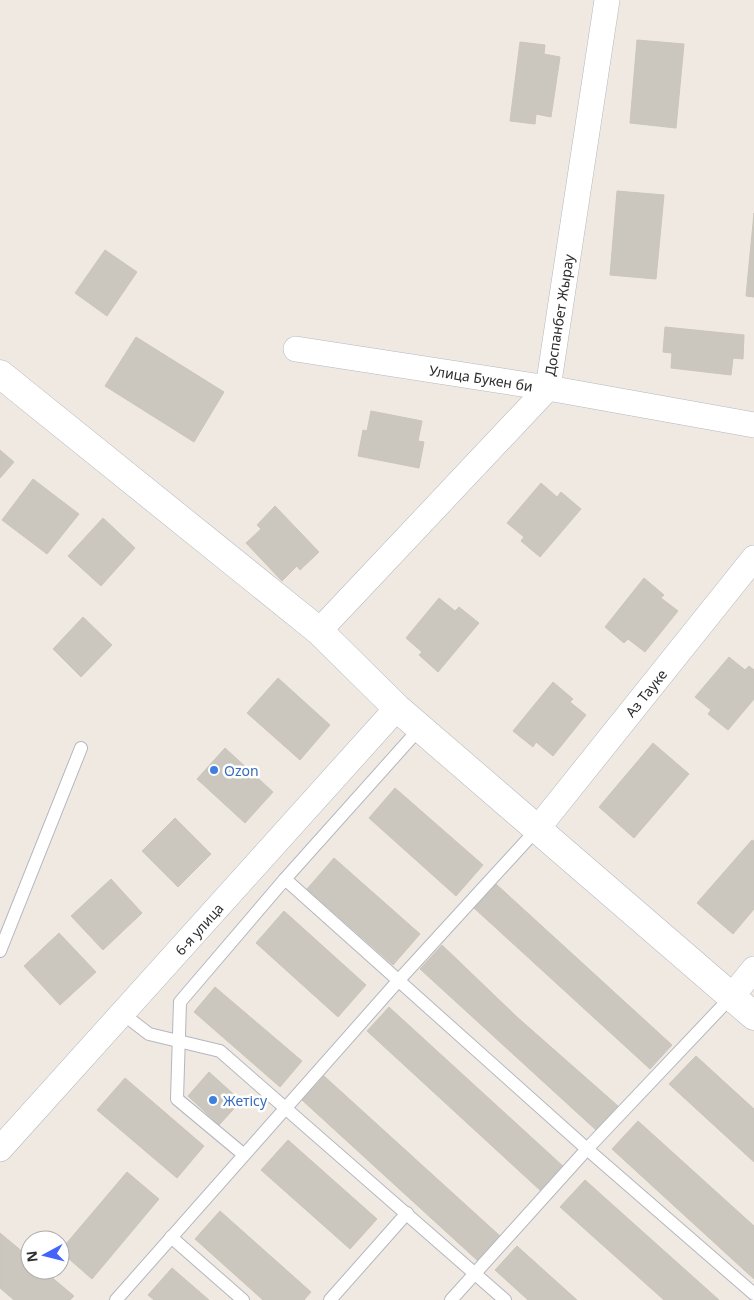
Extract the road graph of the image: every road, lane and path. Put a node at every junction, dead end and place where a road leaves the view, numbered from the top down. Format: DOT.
graph roads {
  1 [pos="607,0"];
  2 [pos="296,349"];
  3 [pos="0,374"];
  4 [pos="548,388"];
  5 [pos="754,425"];
  6 [pos="752,565"];
  7 [pos="320,632"];
  8 [pos="398,708"];
  9 [pos="420,728"];
  10 [pos="82,748"];
  11 [pos="538,828"];
  12 [pos="285,879"];
  13 [pos="0,950"];
  14 [pos="754,969"];
  15 [pos="398,981"];
  16 [pos="732,996"];
  17 [pos="123,1014"];
  18 [pos="754,1016"];
  19 [pos="180,1042"];
  20 [pos="286,1109"];
  21 [pos="0,1149"];
  22 [pos="587,1149"];
  23 [pos="243,1154"];
  24 [pos="407,1213"];
  25 [pos="171,1237"];
  26 [pos="475,1274"];
  27 [pos="754,1294"];
  28 [pos="116,1300"];
  29 [pos="243,1300"];
  30 [pos="330,1300"];
  31 [pos="451,1300"];
  32 [pos="505,1300"];
  1 -- 4 [label="street, Доспанбет Жырау"];
  2 -- 4 [label="street, Улица Букен би"];
  3 -- 7 [label="street"];
  4 -- 5 [label="street, Улица Букен би"];
  4 -- 7 [label="street, Доспанбет Жырау"];
  6 -- 11 [label="street, Аз Тауке"];
  7 -- 8 [label="street"];
  8 -- 9 [label="street"];
  8 -- 17 [label="street, 6-я улица"];
  9 -- 11 [label="street"];
  9 -- 12 [label="lane"];
  10 -- 13 [label="lane"];
  11 -- 15 [label="lane"];
  11 -- 16 [label="street"];
  12 -- 15 [label="lane"];
  12 -- 19 [label="lane"];
  14 -- 16 [label="street"];
  15 -- 20 [label="lane"];
  15 -- 22 [label="lane"];
  16 -- 18 [label="street"];
  16 -- 22 [label="lane"];
  17 -- 19 [label="lane"];
  17 -- 21 [label="street, 6-я улица"];
  19 -- 20 [label="lane"];
  19 -- 23 [label="lane"];
  20 -- 23 [label="lane"];
  20 -- 24 [label="lane"];
  22 -- 26 [label="lane"];
  22 -- 27 [label="lane"];
  23 -- 25 [label="lane"];
  24 -- 26 [label="lane"];
  24 -- 30 [label="lane"];
  25 -- 28 [label="lane"];
  25 -- 29 [label="lane"];
  26 -- 31 [label="lane"];
  26 -- 32 [label="lane"];
}
